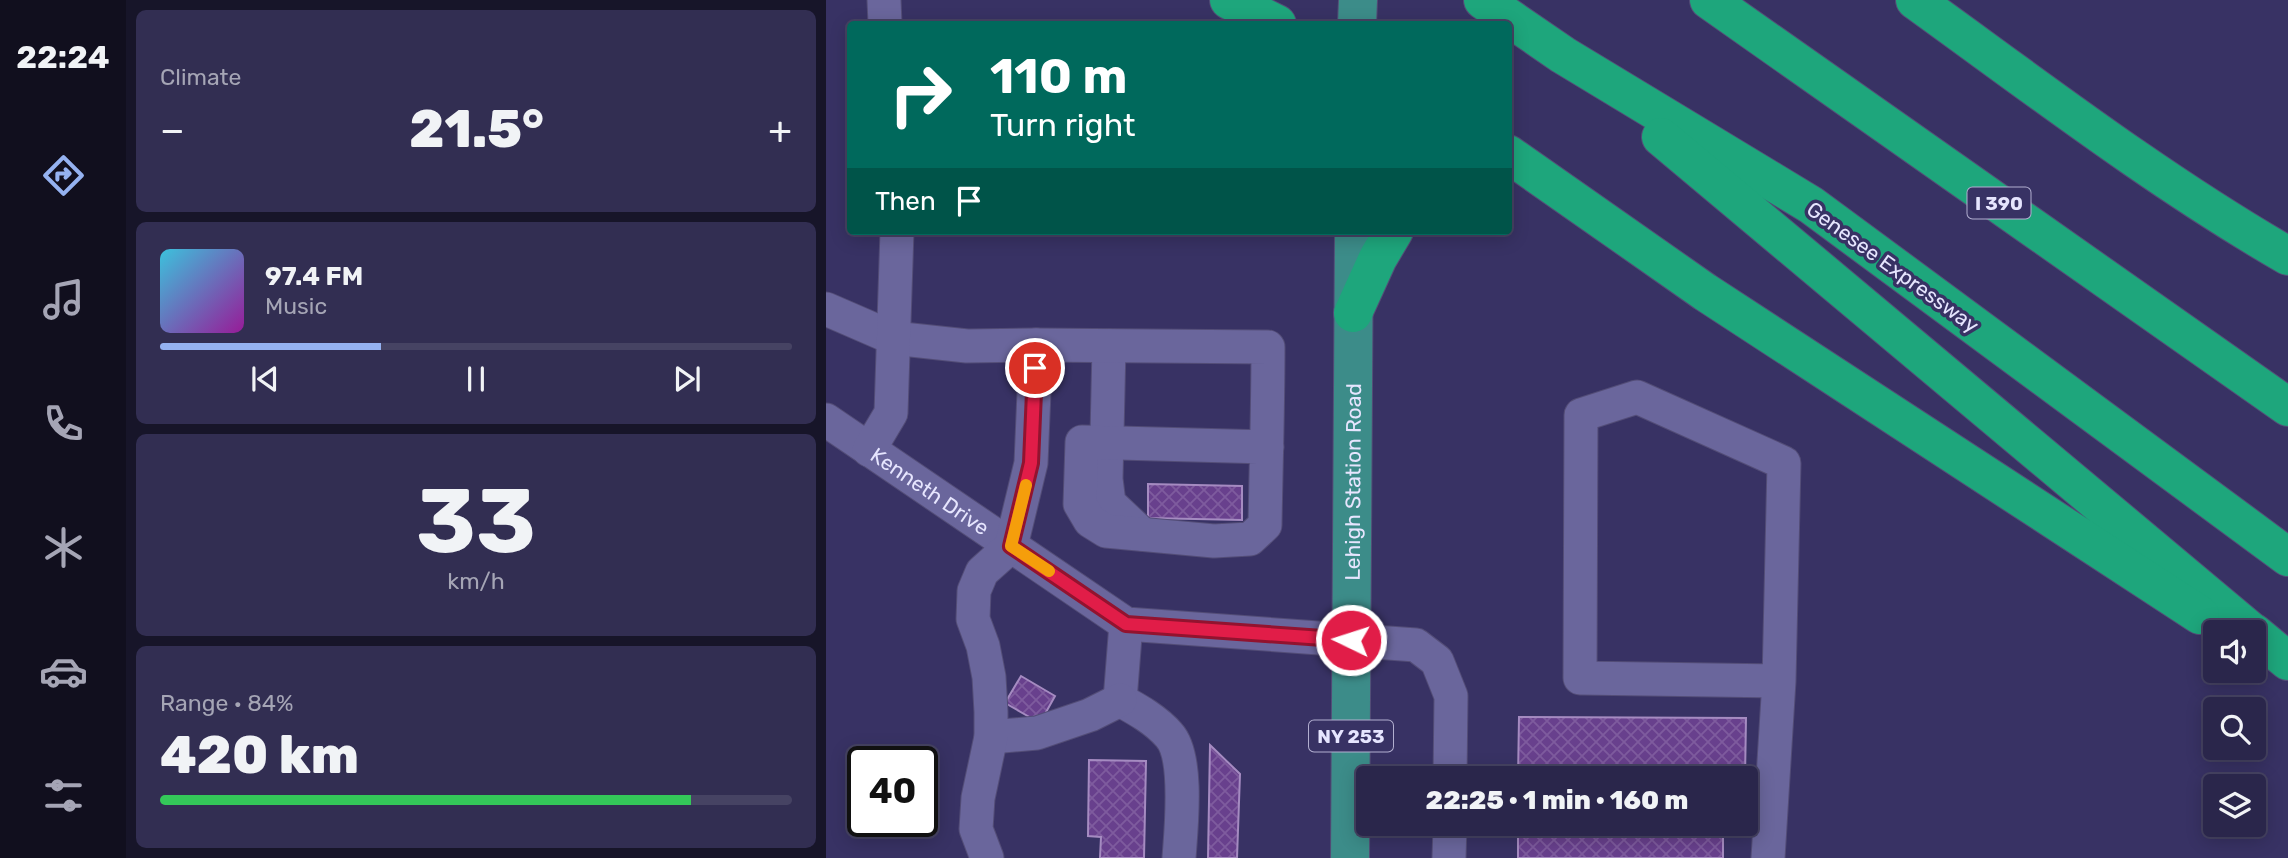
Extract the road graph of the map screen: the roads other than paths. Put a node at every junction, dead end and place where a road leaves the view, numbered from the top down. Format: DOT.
graph roads {
  1 [pos="884,0"];
  2 [pos="1229,0"];
  3 [pos="1358,0"];
  4 [pos="1483,0"];
  5 [pos="1709,0"];
  6 [pos="1915,0"];
  7 [pos="885,21"];
  8 [pos="1271,21"];
  9 [pos="1357,21"];
  10 [pos="1563,55"];
  11 [pos="1512,157"];
  12 [pos="1512,178"];
  13 [pos="1553,183"];
  14 [pos="897,235"];
  15 [pos="1354,235"];
  16 [pos="1392,235"];
  17 [pos="2288,256"];
  18 [pos="826,309"];
  19 [pos="1353,313"];
  20 [pos="893,338"];
  21 [pos="1036,345"];
  22 [pos="1109,345"];
  23 [pos="2288,407"];
  24 [pos="826,420"];
  25 [pos="1095,443"];
  26 [pos="1267,447"];
  27 [pos="869,450"];
  28 [pos="1011,546"];
  29 [pos="2288,557"];
  30 [pos="2208,620"];
  31 [pos="2239,620"];
  32 [pos="1126,624"];
  33 [pos="1351,640"];
  34 [pos="2266,643"];
  35 [pos="2266,658"];
  36 [pos="2288,662"];
  37 [pos="2288,673"];
  38 [pos="1779,681"];
  39 [pos="1120,700"];
  40 [pos="992,737"];
  41 [pos="1450,766"];
  42 [pos="1450,836"];
  43 [pos="987,858"];
  44 [pos="1179,858"];
  45 [pos="1350,858"];
  46 [pos="1449,858"];
  47 [pos="1768,858"];
  1 -- 7 [label="street"];
  2 -- 8 [label="highway"];
  3 -- 9 [label="main road"];
  4 -- 10 [label="highway, Genesee Expressway"];
  5 -- 23 [label="highway, I 390"];
  6 -- 17 [label="highway"];
  10 -- 29 [label="highway, Genesee Expressway"];
  10 -- 31 [label="highway"];
  11 -- 13 [label="highway"];
  12 -- 13 [label="highway"];
  13 -- 30 [label="highway"];
  14 -- 20 [label="street"];
  15 -- 19 [label="main road, Lehigh Station Road / NY 253"];
  16 -- 19 [label="highway"];
  18 -- 20 [label="street"];
  19 -- 33 [label="main road, Lehigh Station Road / NY 253"];
  20 -- 21 [label="street"];
  20 -- 27 [label="street"];
  21 -- 22 [label="street"];
  21 -- 28 [label="street"];
  22 -- 25 [label="street"];
  22 -- 26 [label="street"];
  24 -- 27 [label="street, Kenneth Drive"];
  25 -- 26 [label="street"];
  25 -- 26 [label="street"];
  27 -- 28 [label="street, Kenneth Drive"];
  28 -- 32 [label="street, Kenneth Drive"];
  28 -- 40 [label="street"];
  32 -- 33 [label="street"];
  32 -- 39 [label="street"];
  33 -- 41 [label="street"];
  33 -- 45 [label="main road, Lehigh Station Road / NY 253"];
  34 -- 36 [label="highway"];
  35 -- 37 [label="highway"];
  38 -- 38 [label="street"];
  38 -- 47 [label="street"];
  39 -- 40 [label="street"];
  39 -- 44 [label="street"];
  40 -- 43 [label="street"];
  42 -- 46 [label="street"];
}
